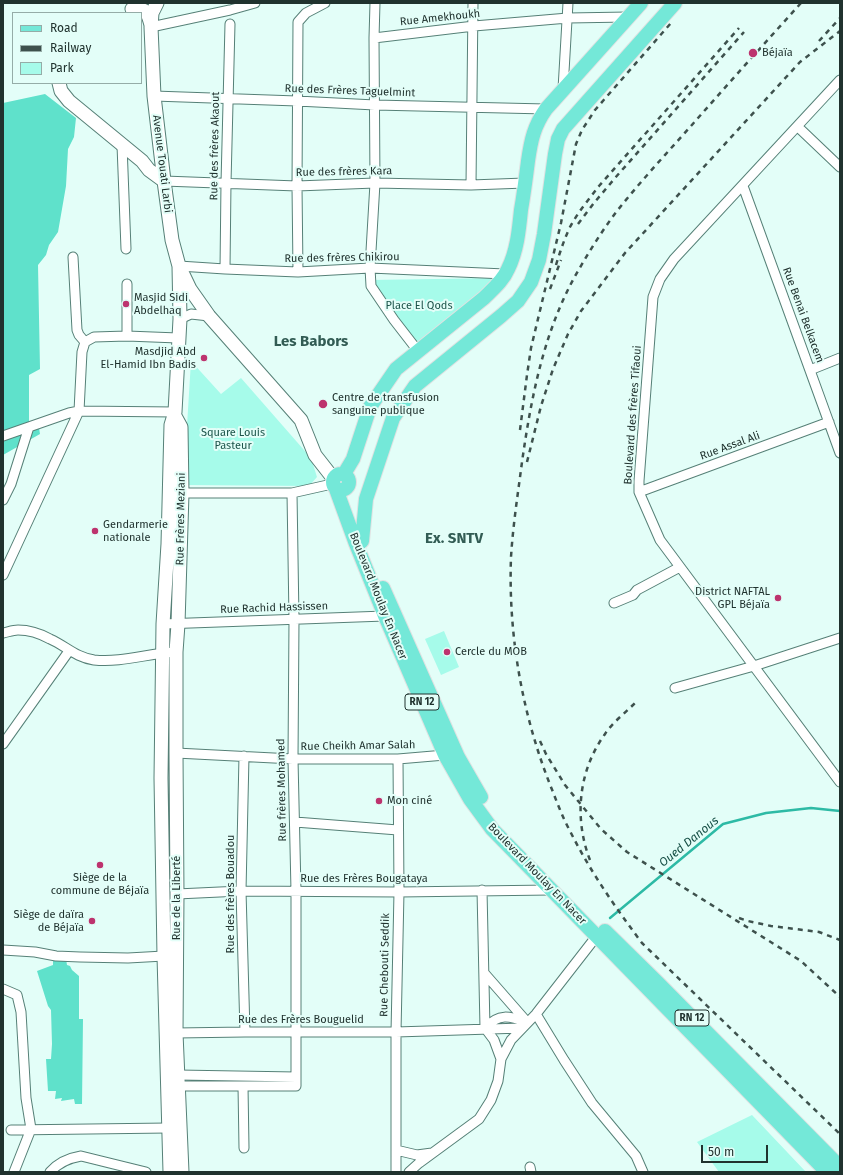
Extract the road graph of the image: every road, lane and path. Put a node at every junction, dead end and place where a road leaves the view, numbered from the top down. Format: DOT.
graph roads {
  1 [pos="157,3"];
  2 [pos="256,3"];
  3 [pos="325,3"];
  4 [pos="374,3"];
  5 [pos="473,3"];
  6 [pos="568,3"];
  7 [pos="641,3"];
  8 [pos="674,3"];
  9 [pos="134,8"];
  10 [pos="628,17"];
  11 [pos="568,18"];
  12 [pos="230,24"];
  13 [pos="474,26"];
  14 [pos="151,27"];
  15 [pos="374,38"];
  16 [pos="840,80"];
  17 [pos="59,84"];
  18 [pos="563,90"];
  19 [pos="154,96"];
  20 [pos="228,98"];
  21 [pos="297,101"];
  22 [pos="375,105"];
  23 [pos="471,106"];
  24 [pos="546,109"];
  25 [pos="798,127"];
  26 [pos="122,145"];
  27 [pos="840,167"];
  28 [pos="164,181"];
  29 [pos="226,183"];
  30 [pos="375,183"];
  31 [pos="525,183"];
  32 [pos="471,185"];
  33 [pos="297,186"];
  34 [pos="743,186"];
  35 [pos="126,249"];
  36 [pos="73,257"];
  37 [pos="179,266"];
  38 [pos="370,268"];
  39 [pos="225,269"];
  40 [pos="298,272"];
  41 [pos="505,274"];
  42 [pos="126,284"];
  43 [pos="209,316"];
  44 [pos="180,319"];
  45 [pos="127,336"];
  46 [pos="178,338"];
  47 [pos="85,340"];
  48 [pos="418,351"];
  49 [pos="840,358"];
  50 [pos="810,370"];
  51 [pos="79,411"];
  52 [pos="175,414"];
  53 [pos="829,422"];
  54 [pos="29,427"];
  55 [pos="3,436"];
  56 [pos="840,453"];
  57 [pos="373,481"];
  58 [pos="340,483"];
  59 [pos="639,492"];
  60 [pos="176,493"];
  61 [pos="292,493"];
  62 [pos="3,500"];
  63 [pos="362,541"];
  64 [pos="680,566"];
  65 [pos="3,574"];
  66 [pos="614,603"];
  67 [pos="385,616"];
  68 [pos="294,620"];
  69 [pos="163,624"];
  70 [pos="178,624"];
  71 [pos="3,633"];
  72 [pos="840,638"];
  73 [pos="69,651"];
  74 [pos="163,652"];
  75 [pos="176,652"];
  76 [pos="754,666"];
  77 [pos="675,688"];
  78 [pos="3,744"];
  79 [pos="176,753"];
  80 [pos="445,755"];
  81 [pos="244,756"];
  82 [pos="293,759"];
  83 [pos="398,759"];
  84 [pos="840,782"];
  85 [pos="295,822"];
  86 [pos="398,830"];
  87 [pos="482,890"];
  88 [pos="551,890"];
  89 [pos="241,891"];
  90 [pos="296,892"];
  91 [pos="399,892"];
  92 [pos="177,894"];
  93 [pos="600,932"];
  94 [pos="3,950"];
  95 [pos="164,956"];
  96 [pos="485,974"];
  97 [pos="3,989"];
  98 [pos="536,1014"];
  99 [pos="525,1025"];
  100 [pos="485,1028"];
  101 [pos="245,1032"];
  102 [pos="296,1032"];
  103 [pos="396,1032"];
  104 [pos="176,1033"];
  105 [pos="501,1059"];
  106 [pos="178,1081"];
  107 [pos="296,1081"];
  108 [pos="243,1086"];
  109 [pos="168,1128"];
  110 [pos="31,1129"];
  111 [pos="10,1130"];
  112 [pos="244,1148"];
  113 [pos="396,1150"];
  114 [pos="434,1153"];
  115 [pos="840,1167"];
  116 [pos="14,1172"];
  117 [pos="50,1172"];
  118 [pos="146,1172"];
  119 [pos="170,1172"];
  120 [pos="182,1172"];
  121 [pos="396,1172"];
  122 [pos="409,1172"];
  123 [pos="644,1172"];
  124 [pos="827,1172"];
  1 -- 14 [label="main road, Avenue Touati Larbi"];
  2 -- 14 [label="street"];
  3 -- 21 [label="street"];
  4 -- 15 [label="street"];
  5 -- 13 [label="street"];
  6 -- 11 [label="street"];
  7 -- 10 [label="main road"];
  8 -- 57 [label="main road"];
  9 -- 14 [label="main road"];
  10 -- 11 [label="street, Rue Amekhoukh"];
  10 -- 18 [label="main road"];
  11 -- 13 [label="street, Rue Amekhoukh"];
  11 -- 18 [label="street"];
  12 -- 20 [label="street, Rue des frères Akaout"];
  13 -- 15 [label="street, Rue Amekhoukh"];
  13 -- 23 [label="street"];
  14 -- 19 [label="main road, Avenue Touati Larbi"];
  15 -- 22 [label="street"];
  16 -- 25 [label="street, Boulevard des frères Tifaoui"];
  17 -- 26 [label="main road"];
  18 -- 24 [label="main road"];
  19 -- 20 [label="street, Rue des Frères Taguelmint"];
  19 -- 28 [label="main road, Avenue Touati Larbi"];
  20 -- 21 [label="street, Rue des Frères Taguelmint"];
  20 -- 29 [label="street, Rue des frères Akaout"];
  21 -- 22 [label="street, Rue des Frères Taguelmint"];
  21 -- 33 [label="street"];
  22 -- 23 [label="street, Rue des Frères Taguelmint"];
  22 -- 30 [label="street"];
  23 -- 24 [label="street, Rue des Frères Taguelmint"];
  23 -- 32 [label="street"];
  24 -- 31 [label="main road"];
  25 -- 27 [label="street"];
  25 -- 34 [label="street, Boulevard des frères Tifaoui"];
  26 -- 28 [label="main road"];
  26 -- 35 [label="street"];
  28 -- 29 [label="street, Rue des frères Kara"];
  28 -- 37 [label="main road, Avenue Touati Larbi"];
  29 -- 33 [label="street, Rue des frères Kara"];
  29 -- 39 [label="street, Rue des frères Akaout"];
  30 -- 32 [label="street, Rue des frères Kara"];
  30 -- 33 [label="street, Rue des frères Kara"];
  30 -- 38 [label="street"];
  31 -- 32 [label="street, Rue des frères Kara"];
  31 -- 41 [label="main road"];
  33 -- 40 [label="street"];
  34 -- 50 [label="street, Rue Benai Belkacem"];
  34 -- 59 [label="street, Boulevard des frères Tifaoui"];
  36 -- 47 [label="street"];
  37 -- 39 [label="street, Rue des frères Chikirou"];
  37 -- 43 [label="main road, Avenue Touati Larbi"];
  37 -- 44 [label="main road, Rue Frères Meziani"];
  38 -- 40 [label="street, Rue des frères Chikirou"];
  38 -- 41 [label="street, Rue des frères Chikirou"];
  38 -- 48 [label="street"];
  39 -- 40 [label="street, Rue des frères Chikirou"];
  41 -- 48 [label="main road"];
  42 -- 45 [label="street"];
  43 -- 44 [label="street"];
  43 -- 58 [label="main road, Avenue Touati Larbi"];
  44 -- 46 [label="main road, Rue Frères Meziani"];
  45 -- 46 [label="street"];
  45 -- 47 [label="street"];
  46 -- 52 [label="main road, Rue Frères Meziani"];
  47 -- 51 [label="street"];
  48 -- 58 [label="main road"];
  49 -- 50 [label="street"];
  50 -- 53 [label="street, Rue Benai Belkacem"];
  51 -- 52 [label="street"];
  51 -- 54 [label="street"];
  51 -- 65 [label="street"];
  52 -- 60 [label="main road, Rue Frères Meziani"];
  53 -- 56 [label="street, Rue Benai Belkacem"];
  53 -- 59 [label="street, Rue Assal Ali"];
  54 -- 55 [label="street"];
  54 -- 62 [label="street"];
  57 -- 58 [label="main road"];
  57 -- 63 [label="main road"];
  58 -- 61 [label="street"];
  58 -- 63 [label="main road, Boulevard Moulay En Nacer / RN 12"];
  58 -- 67 [label="main road, Boulevard Moulay En Nacer / RN 12"];
  59 -- 64 [label="street, Boulevard des frères Tifaoui"];
  60 -- 61 [label="street"];
  60 -- 69 [label="main road, Rue Frères Meziani"];
  60 -- 70 [label="main road, Rue Frères Meziani"];
  61 -- 68 [label="street, Rue frères Mohamed"];
  63 -- 93 [label="main road, Boulevard Moulay En Nacer / RN 12"];
  64 -- 66 [label="street"];
  64 -- 76 [label="street, Boulevard des frères Tifaoui"];
  67 -- 68 [label="street, Rue Rachid Hassissen"];
  67 -- 80 [label="main road, Boulevard Moulay En Nacer / RN 12"];
  68 -- 70 [label="street, Rue Rachid Hassissen"];
  68 -- 82 [label="street, Rue frères Mohamed"];
  69 -- 70 [label="street, Rue Rachid Hassissen"];
  69 -- 74 [label="main road, Rue de la Liberté"];
  70 -- 75 [label="main road, Rue de la Liberté"];
  71 -- 73 [label="street"];
  72 -- 76 [label="street"];
  73 -- 74 [label="street"];
  73 -- 78 [label="street"];
  74 -- 75 [label="street"];
  74 -- 95 [label="main road, Rue de la Liberté"];
  75 -- 79 [label="main road, Rue de la Liberté"];
  76 -- 77 [label="street"];
  76 -- 84 [label="street, Boulevard des frères Tifaoui"];
  79 -- 81 [label="street, Rue Cheikh Amar Salah"];
  79 -- 92 [label="main road, Rue de la Liberté"];
  80 -- 83 [label="street, Rue Cheikh Amar Salah"];
  80 -- 88 [label="main road, Boulevard Moulay En Nacer / RN 12"];
  81 -- 82 [label="street, Rue Cheikh Amar Salah"];
  81 -- 89 [label="street, Rue des frères Bouadou"];
  82 -- 83 [label="street, Rue Cheikh Amar Salah"];
  82 -- 85 [label="street, Rue frères Mohamed"];
  83 -- 86 [label="street, Rue Chebouti Seddik"];
  85 -- 86 [label="street"];
  85 -- 90 [label="street, Rue frères Mohamed"];
  86 -- 91 [label="street, Rue Chebouti Seddik"];
  87 -- 88 [label="street, Rue des Frères Bougataya"];
  87 -- 91 [label="street, Rue des Frères Bougataya"];
  87 -- 96 [label="street"];
  88 -- 93 [label="main road, Boulevard Moulay En Nacer / RN 12"];
  89 -- 90 [label="street, Rue des Frères Bougataya"];
  89 -- 92 [label="street, Rue des Frères Bougataya"];
  89 -- 101 [label="street, Rue des frères Bouadou"];
  90 -- 91 [label="street, Rue des Frères Bougataya"];
  90 -- 102 [label="street, Rue frères Mohamed"];
  91 -- 103 [label="street, Rue Chebouti Seddik"];
  92 -- 104 [label="main road, Rue de la Liberté"];
  93 -- 98 [label="street"];
  93 -- 115 [label="main road, Boulevard Moulay En Nacer / RN 12"];
  93 -- 124 [label="main road, Boulevard Moulay En Nacer / RN 12"];
  94 -- 95 [label="street"];
  95 -- 109 [label="main road, Rue de la Liberté"];
  96 -- 99 [label="street"];
  96 -- 100 [label="street"];
  97 -- 110 [label="street"];
  98 -- 99 [label="street"];
  98 -- 123 [label="street"];
  99 -- 100 [label="street, Rue des Frères Bouguelid"];
  99 -- 105 [label="street"];
  100 -- 103 [label="street, Rue des Frères Bouguelid"];
  100 -- 105 [label="street"];
  101 -- 102 [label="street, Rue des Frères Bouguelid"];
  101 -- 104 [label="street, Rue des Frères Bouguelid"];
  102 -- 103 [label="street, Rue des Frères Bouguelid"];
  102 -- 107 [label="street, Rue frères Mohamed"];
  103 -- 113 [label="street, Rue Chebouti Seddik"];
  104 -- 106 [label="main road, Rue de la Liberté"];
  105 -- 114 [label="street"];
  106 -- 107 [label="street"];
  106 -- 108 [label="street"];
  106 -- 120 [label="main road, Rue de la Liberté"];
  107 -- 108 [label="street"];
  108 -- 112 [label="street"];
  109 -- 110 [label="street"];
  109 -- 119 [label="main road, Rue de la Liberté"];
  110 -- 111 [label="street"];
  110 -- 116 [label="street"];
  113 -- 114 [label="street"];
  113 -- 121 [label="street, Rue Chebouti Seddik"];
  114 -- 122 [label="street"];
  117 -- 118 [label="street"];
}
